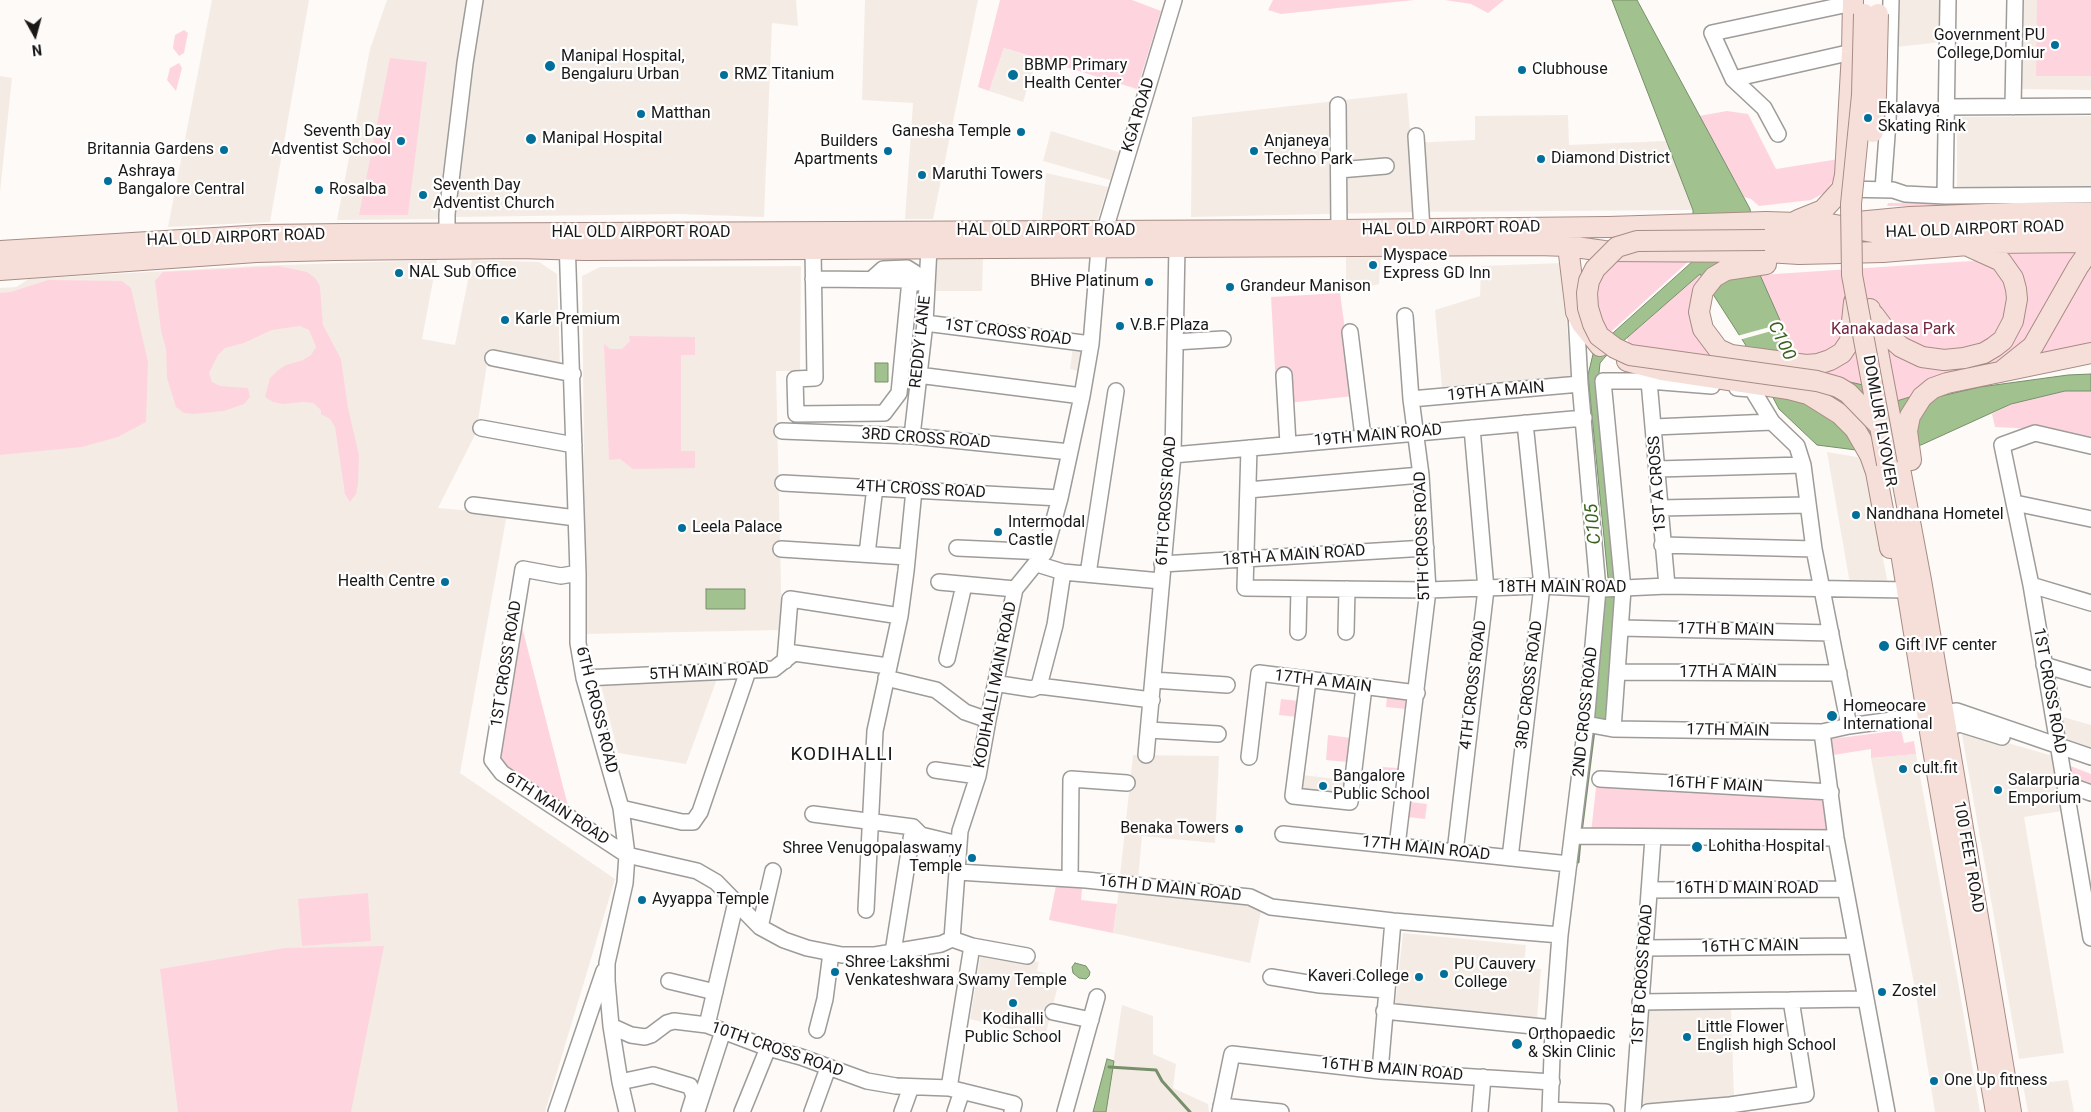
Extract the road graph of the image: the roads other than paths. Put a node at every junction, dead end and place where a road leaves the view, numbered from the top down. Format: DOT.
graph roads {
  1 [pos="475,0"];
  2 [pos="1948,0"];
  3 [pos="2015,0"];
  4 [pos="1171,1"];
  5 [pos="1869,4"];
  6 [pos="1852,52"];
  7 [pos="1733,79"];
  8 [pos="1338,104"];
  9 [pos="2091,106"];
  10 [pos="1948,107"];
  11 [pos="2013,107"];
  12 [pos="1778,134"];
  13 [pos="1416,136"];
  14 [pos="1386,166"];
  15 [pos="1338,170"];
  16 [pos="1842,189"];
  17 [pos="1883,189"];
  18 [pos="2091,195"];
  19 [pos="1945,196"];
  20 [pos="2091,213"];
  21 [pos="1422,222"];
  22 [pos="1791,222"];
  23 [pos="1830,224"];
  24 [pos="2091,227"];
  25 [pos="1339,230"];
  26 [pos="1888,234"];
  27 [pos="447,235"];
  28 [pos="1103,240"];
  29 [pos="2091,242"];
  30 [pos="573,244"];
  31 [pos="1764,244"];
  32 [pos="1176,246"];
  33 [pos="1568,246"];
  34 [pos="1968,246"];
  35 [pos="929,248"];
  36 [pos="813,249"];
  37 [pos="0,251"];
  38 [pos="2084,260"];
  39 [pos="0,270"];
  40 [pos="814,279"];
  41 [pos="872,279"];
  42 [pos="917,283"];
  43 [pos="1855,289"];
  44 [pos="1870,309"];
  45 [pos="1576,312"];
  46 [pos="1405,316"];
  47 [pos="925,323"];
  48 [pos="1350,332"];
  49 [pos="1223,339"];
  50 [pos="1175,342"];
  51 [pos="1091,344"];
  52 [pos="2091,353"];
  53 [pos="493,358"];
  54 [pos="2000,372"];
  55 [pos="573,374"];
  56 [pos="918,375"];
  57 [pos="1284,375"];
  58 [pos="1649,381"];
  59 [pos="1580,384"];
  60 [pos="795,387"];
  61 [pos="1116,391"];
  62 [pos="1082,396"];
  63 [pos="1411,399"];
  64 [pos="1584,418"];
  65 [pos="1772,422"];
  66 [pos="811,423"];
  67 [pos="1525,423"];
  68 [pos="1880,425"];
  69 [pos="1654,427"];
  70 [pos="481,428"];
  71 [pos="1472,428"];
  72 [pos="782,431"];
  73 [pos="1416,432"];
  74 [pos="912,436"];
  75 [pos="1363,437"];
  76 [pos="1288,444"];
  77 [pos="574,445"];
  78 [pos="2091,446"];
  79 [pos="1249,448"];
  80 [pos="1070,452"];
  81 [pos="1173,455"];
  82 [pos="1891,458"];
  83 [pos="1803,465"];
  84 [pos="1657,469"];
  85 [pos="1421,475"];
  86 [pos="783,483"];
  87 [pos="874,487"];
  88 [pos="914,490"];
  89 [pos="1248,490"];
  90 [pos="1060,498"];
  91 [pos="2015,503"];
  92 [pos="473,505"];
  93 [pos="1807,505"];
  94 [pos="1659,508"];
  95 [pos="576,518"];
  96 [pos="2091,520"];
  97 [pos="1662,545"];
  98 [pos="956,548"];
  99 [pos="1426,548"];
  100 [pos="781,549"];
  101 [pos="1814,549"];
  102 [pos="867,554"];
  103 [pos="1041,558"];
  104 [pos="1246,559"];
  105 [pos="907,564"];
  106 [pos="1162,564"];
  107 [pos="1063,572"];
  108 [pos="578,573"];
  109 [pos="1088,574"];
  110 [pos="1911,578"];
  111 [pos="1161,581"];
  112 [pos="939,582"];
  113 [pos="964,585"];
  114 [pos="2031,585"];
  115 [pos="1542,586"];
  116 [pos="1667,586"];
  117 [pos="1300,588"];
  118 [pos="1822,588"];
  119 [pos="1015,589"];
  120 [pos="1348,589"];
  121 [pos="1486,589"];
  122 [pos="1601,589"];
  123 [pos="1622,589"];
  124 [pos="1428,590"];
  125 [pos="2091,603"];
  126 [pos="900,616"];
  127 [pos="1622,628"];
  128 [pos="1298,632"];
  129 [pos="1346,632"];
  130 [pos="1831,633"];
  131 [pos="946,659"];
  132 [pos="785,661"];
  133 [pos="2044,665"];
  134 [pos="748,672"];
  135 [pos="887,672"];
  136 [pos="1618,672"];
  137 [pos="1839,674"];
  138 [pos="584,678"];
  139 [pos="2091,678"];
  140 [pos="1153,680"];
  141 [pos="1308,680"];
  142 [pos="1227,685"];
  143 [pos="1039,686"];
  144 [pos="996,687"];
  145 [pos="1364,687"];
  146 [pos="1417,694"];
  147 [pos="1152,700"];
  148 [pos="1933,719"];
  149 [pos="988,720"];
  150 [pos="1849,726"];
  151 [pos="1599,727"];
  152 [pos="1149,730"];
  153 [pos="1822,732"];
  154 [pos="1218,734"];
  155 [pos="2060,750"];
  156 [pos="1146,754"];
  157 [pos="1249,756"];
  158 [pos="2091,757"];
  159 [pos="492,760"];
  160 [pos="2091,767"];
  161 [pos="935,770"];
  162 [pos="978,776"];
  163 [pos="1600,779"];
  164 [pos="1127,783"];
  165 [pos="2066,784"];
  166 [pos="1831,792"];
  167 [pos="2091,793"];
  168 [pos="621,808"];
  169 [pos="812,814"];
  170 [pos="871,823"];
  171 [pos="913,827"];
  172 [pos="1283,834"];
  173 [pos="1581,836"];
  174 [pos="1653,838"];
  175 [pos="1836,838"];
  176 [pos="958,844"];
  177 [pos="1397,846"];
  178 [pos="1455,852"];
  179 [pos="626,855"];
  180 [pos="1510,858"];
  181 [pos="1569,864"];
  182 [pos="773,870"];
  183 [pos="958,872"];
  184 [pos="1070,879"];
  185 [pos="1845,889"];
  186 [pos="1649,890"];
  187 [pos="736,902"];
  188 [pos="866,910"];
  189 [pos="1393,921"];
  190 [pos="760,927"];
  191 [pos="1560,935"];
  192 [pos="2091,938"];
  193 [pos="952,940"];
  194 [pos="972,946"];
  195 [pos="1855,946"];
  196 [pos="1645,948"];
  197 [pos="893,952"];
  198 [pos="830,953"];
  199 [pos="1027,956"];
  200 [pos="607,963"];
  201 [pos="1271,978"];
  202 [pos="669,980"];
  203 [pos="1386,990"];
  204 [pos="714,992"];
  205 [pos="1097,997"];
  206 [pos="1866,999"];
  207 [pos="1791,1000"];
  208 [pos="1640,1002"];
  209 [pos="1384,1011"];
  210 [pos="1053,1012"];
  211 [pos="1090,1020"];
  212 [pos="707,1025"];
  213 [pos="611,1026"];
  214 [pos="1553,1028"];
  215 [pos="817,1030"];
  216 [pos="723,1031"];
  217 [pos="768,1048"];
  218 [pos="828,1068"];
  219 [pos="1380,1071"];
  220 [pos="1483,1077"];
  221 [pos="620,1082"];
  222 [pos="1552,1082"];
  223 [pos="911,1087"];
  224 [pos="955,1089"];
  225 [pos="1755,1106"];
  226 [pos="1221,1109"];
  227 [pos="1550,1111"];
  228 [pos="556,1112"];
  229 [pos="627,1112"];
  230 [pos="689,1112"];
  231 [pos="697,1112"];
  232 [pos="742,1112"];
  233 [pos="812,1112"];
  234 [pos="902,1112"];
  235 [pos="955,1112"];
  236 [pos="1012,1112"];
  237 [pos="1065,1112"];
  238 [pos="1281,1112"];
  239 [pos="1480,1112"];
  240 [pos="1606,1112"];
  241 [pos="1633,1112"];
  242 [pos="1648,1112"];
  243 [pos="1887,1112"];
  244 [pos="1996,1112"];
  245 [pos="2011,1112"];
  1 -- 27 [label="street"];
  2 -- 10 [label="street"];
  3 -- 11 [label="street"];
  4 -- 28 [label="street, KGA ROAD"];
  5 -- 6 [label="main road"];
  5 -- 7 [label="street"];
  5 -- 17 [label="street"];
  5 -- 43 [label="main road, DOMLUR FLYOVER, bridge"];
  5 -- 44 [label="main road, DOMLUR FLYOVER, bridge"];
  6 -- 7 [label="street"];
  6 -- 16 [label="main road"];
  7 -- 12 [label="street"];
  8 -- 15 [label="street"];
  9 -- 11 [label="street"];
  10 -- 11 [label="street"];
  10 -- 19 [label="street"];
  13 -- 21 [label="street"];
  14 -- 15 [label="street"];
  15 -- 25 [label="street"];
  16 -- 17 [label="street"];
  16 -- 22 [label="main road"];
  17 -- 19 [label="street"];
  18 -- 19 [label="street"];
  20 -- 23 [label="main road"];
  21 -- 25 [label="main road, HAL OLD AIRPORT ROAD"];
  21 -- 31 [label="main road, HAL OLD AIRPORT ROAD"];
  22 -- 23 [label="main road, HAL OLD AIRPORT ROAD"];
  22 -- 31 [label="main road, HAL OLD AIRPORT ROAD"];
  23 -- 26 [label="main road, HAL OLD AIRPORT ROAD"];
  24 -- 26 [label="main road, HAL OLD AIRPORT ROAD"];
  25 -- 28 [label="main road, HAL OLD AIRPORT ROAD"];
  26 -- 31 [label="main road"];
  27 -- 30 [label="main road, HAL OLD AIRPORT ROAD"];
  27 -- 37 [label="main road, HAL OLD AIRPORT ROAD"];
  28 -- 30 [label="main road, HAL OLD AIRPORT ROAD"];
  28 -- 32 [label="main road, HAL OLD AIRPORT ROAD"];
  28 -- 35 [label="main road, HAL OLD AIRPORT ROAD"];
  28 -- 51 [label="street, KODIHALLI MAIN ROAD"];
  29 -- 34 [label="main road, HAL OLD AIRPORT ROAD"];
  30 -- 36 [label="main road, HAL OLD AIRPORT ROAD"];
  30 -- 39 [label="main road, HAL OLD AIRPORT ROAD"];
  30 -- 55 [label="street, 6TH CROSS ROAD"];
  31 -- 33 [label="main road, HAL OLD AIRPORT ROAD"];
  31 -- 34 [label="main road, HAL OLD AIRPORT ROAD"];
  31 -- 43 [label="main road, bridge"];
  31 -- 68 [label="main road, bridge"];
  32 -- 33 [label="main road, HAL OLD AIRPORT ROAD"];
  32 -- 50 [label="street, 6TH CROSS ROAD"];
  33 -- 45 [label="main road"];
  34 -- 44 [label="main road"];
  35 -- 36 [label="main road, HAL OLD AIRPORT ROAD"];
  35 -- 47 [label="street, REDDY LANE"];
  36 -- 40 [label="street"];
  38 -- 54 [label="main road"];
  40 -- 41 [label="street"];
  40 -- 60 [label="street"];
  41 -- 42 [label="street"];
  41 -- 60 [label="street"];
  43 -- 68 [label="main road, DOMLUR FLYOVER, bridge"];
  44 -- 82 [label="main road, DOMLUR FLYOVER"];
  45 -- 59 [label="street, 2ND CROSS ROAD"];
  45 -- 82 [label="main road"];
  46 -- 63 [label="street, 5TH CROSS ROAD"];
  47 -- 51 [label="street, 1ST CROSS ROAD"];
  47 -- 56 [label="street, REDDY LANE"];
  48 -- 75 [label="street"];
  49 -- 50 [label="street"];
  50 -- 81 [label="street, 6TH CROSS ROAD"];
  51 -- 62 [label="street, KODIHALLI MAIN ROAD"];
  52 -- 54 [label="main road"];
  53 -- 55 [label="street"];
  54 -- 82 [label="main road"];
  55 -- 77 [label="street, 6TH CROSS ROAD"];
  56 -- 62 [label="street"];
  56 -- 74 [label="street, REDDY LANE"];
  57 -- 76 [label="street"];
  58 -- 65 [label="street"];
  58 -- 69 [label="street, 1ST A CROSS"];
  58 -- 123 [label="street"];
  59 -- 63 [label="street, 19TH A MAIN"];
  59 -- 64 [label="street, 2ND CROSS ROAD"];
  60 -- 66 [label="street"];
  61 -- 109 [label="street"];
  62 -- 80 [label="street, KODIHALLI MAIN ROAD"];
  63 -- 73 [label="street, 5TH CROSS ROAD"];
  64 -- 67 [label="street, 19TH MAIN ROAD"];
  64 -- 122 [label="street, 2ND CROSS ROAD"];
  65 -- 69 [label="street"];
  65 -- 83 [label="street"];
  67 -- 71 [label="street, 19TH MAIN ROAD"];
  67 -- 115 [label="street, 3RD CROSS ROAD"];
  68 -- 82 [label="main road, DOMLUR FLYOVER, bridge"];
  69 -- 84 [label="street, 1ST A CROSS"];
  70 -- 77 [label="street"];
  71 -- 73 [label="street, 19TH MAIN ROAD"];
  71 -- 121 [label="street, 4TH CROSS ROAD"];
  72 -- 74 [label="street, 3RD CROSS ROAD"];
  73 -- 75 [label="street, 19TH MAIN ROAD"];
  73 -- 85 [label="street, 5TH CROSS ROAD"];
  74 -- 80 [label="street, 3RD CROSS ROAD"];
  75 -- 76 [label="street, 19TH MAIN ROAD"];
  76 -- 79 [label="street, 19TH MAIN ROAD"];
  77 -- 95 [label="street, 6TH CROSS ROAD"];
  78 -- 91 [label="street, 1ST CROSS ROAD"];
  79 -- 81 [label="street, 19TH MAIN ROAD"];
  79 -- 89 [label="street"];
  80 -- 90 [label="street, KODIHALLI MAIN ROAD"];
  81 -- 106 [label="street, 6TH CROSS ROAD"];
  82 -- 110 [label="main road, DOMLUR FLYOVER"];
  83 -- 84 [label="street"];
  83 -- 93 [label="street"];
  84 -- 94 [label="street, 1ST A CROSS"];
  85 -- 89 [label="street"];
  85 -- 99 [label="street, 5TH CROSS ROAD"];
  86 -- 87 [label="street, 4TH CROSS ROAD"];
  87 -- 88 [label="street, 4TH CROSS ROAD"];
  87 -- 102 [label="street"];
  88 -- 90 [label="street, 4TH CROSS ROAD"];
  88 -- 105 [label="street"];
  89 -- 104 [label="street"];
  90 -- 103 [label="street, KODIHALLI MAIN ROAD"];
  91 -- 96 [label="street"];
  91 -- 114 [label="street, 1ST CROSS ROAD"];
  92 -- 95 [label="street"];
  93 -- 94 [label="street"];
  93 -- 101 [label="street"];
  94 -- 97 [label="street, 1ST A CROSS"];
  95 -- 108 [label="street, 6TH CROSS ROAD"];
  97 -- 101 [label="street"];
  97 -- 116 [label="street, 1ST A CROSS"];
  98 -- 103 [label="street"];
  99 -- 104 [label="street, 18TH A MAIN ROAD"];
  99 -- 124 [label="street, 5TH CROSS ROAD"];
  100 -- 102 [label="street"];
  101 -- 118 [label="street"];
  102 -- 105 [label="street"];
  103 -- 107 [label="street"];
  103 -- 119 [label="street, KODIHALLI MAIN ROAD"];
  104 -- 106 [label="street, 18TH A MAIN ROAD"];
  104 -- 117 [label="street, 18TH MAIN ROAD"];
  105 -- 126 [label="street"];
  106 -- 111 [label="street, 6TH CROSS ROAD"];
  107 -- 109 [label="street"];
  107 -- 143 [label="street"];
  108 -- 138 [label="street, 6TH CROSS ROAD"];
  108 -- 159 [label="street, 1ST CROSS ROAD"];
  109 -- 111 [label="street"];
  110 -- 118 [label="street, 18TH MAIN ROAD"];
  110 -- 148 [label="main road, 100 FEET ROAD"];
  111 -- 140 [label="street, 6TH CROSS ROAD"];
  112 -- 113 [label="street"];
  113 -- 119 [label="street"];
  113 -- 131 [label="street"];
  114 -- 125 [label="street"];
  114 -- 133 [label="street, 1ST CROSS ROAD"];
  115 -- 121 [label="street, 18TH MAIN ROAD"];
  115 -- 122 [label="street, 18TH MAIN ROAD"];
  115 -- 180 [label="street, 3RD CROSS ROAD"];
  116 -- 118 [label="street, 18TH MAIN ROAD"];
  116 -- 123 [label="street, 18TH MAIN ROAD"];
  117 -- 120 [label="street, 18TH MAIN ROAD"];
  117 -- 128 [label="street"];
  118 -- 130 [label="street"];
  119 -- 144 [label="street, KODIHALLI MAIN ROAD"];
  120 -- 124 [label="street, 18TH MAIN ROAD"];
  120 -- 129 [label="street"];
  121 -- 124 [label="street, 18TH MAIN ROAD"];
  121 -- 178 [label="street, 4TH CROSS ROAD"];
  122 -- 123 [label="street, 18TH MAIN ROAD"];
  122 -- 151 [label="street, 2ND CROSS ROAD"];
  123 -- 127 [label="street"];
  124 -- 146 [label="street, 5TH CROSS ROAD"];
  126 -- 132 [label="street"];
  126 -- 135 [label="street"];
  127 -- 130 [label="street, 17TH B MAIN"];
  127 -- 136 [label="street"];
  130 -- 137 [label="street"];
  132 -- 134 [label="street, 5TH MAIN ROAD"];
  132 -- 135 [label="street, 5TH MAIN ROAD"];
  133 -- 139 [label="street"];
  133 -- 155 [label="street, 1ST CROSS ROAD"];
  134 -- 138 [label="street, 5TH MAIN ROAD"];
  134 -- 168 [label="street"];
  135 -- 149 [label="street, 5TH MAIN ROAD"];
  135 -- 170 [label="street"];
  136 -- 137 [label="street, 17TH A MAIN"];
  136 -- 151 [label="street"];
  137 -- 150 [label="street"];
  138 -- 168 [label="street, 6TH CROSS ROAD"];
  140 -- 142 [label="street"];
  140 -- 147 [label="street, 6TH CROSS ROAD"];
  141 -- 145 [label="street, 17TH A MAIN"];
  141 -- 145 [label="street"];
  141 -- 157 [label="street, 17TH A MAIN"];
  143 -- 144 [label="street"];
  143 -- 147 [label="street"];
  144 -- 149 [label="street, KODIHALLI MAIN ROAD"];
  145 -- 146 [label="street, 17TH A MAIN"];
  146 -- 177 [label="street, 5TH CROSS ROAD"];
  147 -- 152 [label="street, 6TH CROSS ROAD"];
  148 -- 150 [label="street"];
  148 -- 155 [label="street"];
  148 -- 244 [label="main road, 100 FEET ROAD"];
  148 -- 245 [label="main road, 100 FEET ROAD"];
  149 -- 162 [label="street, KODIHALLI MAIN ROAD"];
  150 -- 153 [label="street, 17TH MAIN"];
  151 -- 153 [label="street, 17TH MAIN"];
  151 -- 173 [label="street, 2ND CROSS ROAD"];
  152 -- 154 [label="street"];
  152 -- 156 [label="street, 6TH CROSS ROAD"];
  153 -- 166 [label="street"];
  155 -- 158 [label="street"];
  155 -- 160 [label="street"];
  155 -- 165 [label="street, 1ST CROSS ROAD"];
  159 -- 179 [label="street, 6TH MAIN ROAD"];
  161 -- 162 [label="street"];
  162 -- 176 [label="street, KODIHALLI MAIN ROAD"];
  163 -- 166 [label="street, 16TH F MAIN"];
  164 -- 184 [label="street"];
  165 -- 167 [label="street"];
  165 -- 192 [label="street, 1ST CROSS ROAD"];
  166 -- 175 [label="street"];
  168 -- 179 [label="street, 6TH CROSS ROAD"];
  169 -- 170 [label="street"];
  170 -- 171 [label="street"];
  170 -- 188 [label="street"];
  171 -- 176 [label="street"];
  171 -- 197 [label="street"];
  172 -- 177 [label="street, 17TH MAIN ROAD"];
  173 -- 174 [label="street"];
  173 -- 181 [label="street, 2ND CROSS ROAD"];
  174 -- 175 [label="street"];
  174 -- 186 [label="street, 1ST B CROSS ROAD"];
  175 -- 185 [label="street"];
  176 -- 183 [label="street, KODIHALLI MAIN ROAD"];
  177 -- 178 [label="street, 17TH MAIN ROAD"];
  178 -- 180 [label="street, 17TH MAIN ROAD"];
  179 -- 187 [label="street"];
  179 -- 200 [label="street, 6TH CROSS ROAD"];
  180 -- 181 [label="street, 17TH MAIN ROAD"];
  181 -- 191 [label="street, 2ND CROSS ROAD"];
  182 -- 190 [label="street"];
  183 -- 184 [label="street, 16TH D MAIN ROAD"];
  183 -- 193 [label="street, KODIHALLI MAIN ROAD"];
  184 -- 189 [label="street, 16TH D MAIN ROAD"];
  185 -- 186 [label="street, 16TH D MAIN ROAD"];
  185 -- 195 [label="street"];
  186 -- 196 [label="street, 1ST B CROSS ROAD"];
  187 -- 190 [label="street"];
  187 -- 204 [label="street"];
  189 -- 191 [label="street, 16TH D MAIN ROAD"];
  189 -- 203 [label="street"];
  190 -- 198 [label="street"];
  191 -- 214 [label="street, 2ND CROSS ROAD"];
  193 -- 194 [label="street"];
  193 -- 197 [label="street"];
  194 -- 199 [label="street"];
  194 -- 224 [label="street"];
  195 -- 196 [label="street, 16TH C MAIN"];
  195 -- 206 [label="street"];
  196 -- 208 [label="street, 1ST B CROSS ROAD"];
  197 -- 198 [label="street"];
  198 -- 215 [label="street"];
  200 -- 213 [label="street, 6TH CROSS ROAD"];
  200 -- 228 [label="street"];
  201 -- 203 [label="street"];
  202 -- 204 [label="street"];
  203 -- 209 [label="street"];
  204 -- 212 [label="street"];
  205 -- 211 [label="street"];
  206 -- 207 [label="street"];
  206 -- 243 [label="street"];
  207 -- 208 [label="street"];
  207 -- 225 [label="street"];
  208 -- 241 [label="street, 1ST B CROSS ROAD"];
  209 -- 214 [label="street"];
  209 -- 219 [label="street"];
  210 -- 211 [label="street"];
  211 -- 237 [label="street"];
  212 -- 213 [label="street, 10TH CROSS ROAD"];
  212 -- 216 [label="street, 10TH CROSS ROAD"];
  213 -- 221 [label="street, 6TH CROSS ROAD"];
  214 -- 222 [label="street, 2ND CROSS ROAD"];
  216 -- 217 [label="street, 10TH CROSS ROAD"];
  216 -- 231 [label="street"];
  217 -- 218 [label="street, 10TH CROSS ROAD"];
  217 -- 232 [label="street"];
  218 -- 223 [label="street, 10TH CROSS ROAD"];
  218 -- 233 [label="street"];
  219 -- 220 [label="street, 16TH B MAIN ROAD"];
  219 -- 226 [label="street, 16TH B MAIN ROAD"];
  220 -- 222 [label="street, 16TH B MAIN ROAD"];
  220 -- 239 [label="street"];
  221 -- 229 [label="street, 6TH CROSS ROAD"];
  221 -- 230 [label="street"];
  222 -- 227 [label="street, 2ND CROSS ROAD"];
  223 -- 224 [label="street, 10TH CROSS ROAD"];
  223 -- 234 [label="street"];
  224 -- 235 [label="street"];
  224 -- 236 [label="street, 10TH CROSS ROAD"];
  225 -- 242 [label="street"];
  226 -- 238 [label="street"];
  227 -- 240 [label="street"];
}
